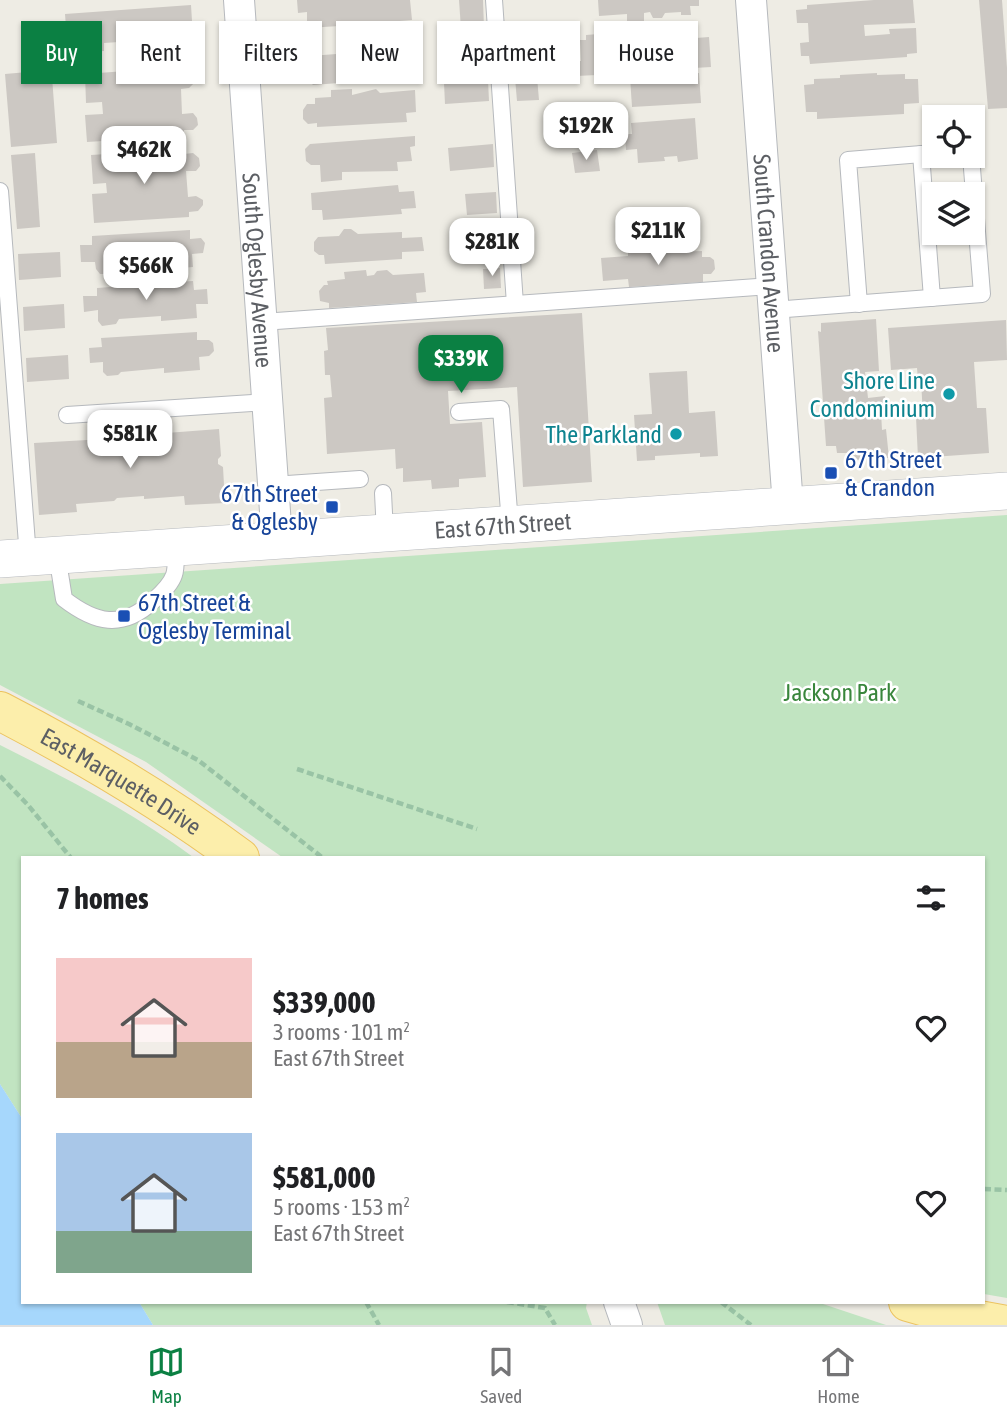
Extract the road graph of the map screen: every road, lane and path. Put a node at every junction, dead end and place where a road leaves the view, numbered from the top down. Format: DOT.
graph roads {
  1 [pos="239,0"];
  2 [pos="494,0"];
  3 [pos="751,0"];
  4 [pos="922,154"];
  5 [pos="928,168"];
  6 [pos="972,168"];
  7 [pos="0,191"];
  8 [pos="773,298"];
  9 [pos="932,298"];
  10 [pos="515,304"];
  11 [pos="859,304"];
  12 [pos="262,322"];
  13 [pos="7,389"];
  14 [pos="267,402"];
  15 [pos="459,411"];
  16 [pos="67,415"];
  17 [pos="360,479"];
  18 [pos="273,485"];
  19 [pos="1007,491"];
  20 [pos="383,493"];
  21 [pos="788,506"];
  22 [pos="510,524"];
  23 [pos="385,533"];
  24 [pos="277,540"];
  25 [pos="176,547"];
  26 [pos="28,557"];
  27 [pos="78,701"];
  28 [pos="0,711"];
  29 [pos="297,769"];
  30 [pos="0,776"];
  31 [pos="477,829"];
  32 [pos="69,856"];
  33 [pos="237,856"];
  34 [pos="320,856"];
  35 [pos="985,1189"];
  36 [pos="1007,1190"];
  37 [pos="367,1304"];
  38 [pos="620,1304"];
  39 [pos="724,1304"];
  40 [pos="916,1304"];
  41 [pos="545,1305"];
  42 [pos="379,1325"];
  43 [pos="555,1325"];
  44 [pos="627,1325"];
  45 [pos="751,1325"];
  46 [pos="1007,1325"];
  1 -- 12 [label="street, South Oglesby Avenue"];
  2 -- 10 [label="lane"];
  3 -- 8 [label="street, South Crandon Avenue"];
  4 -- 11 [label="lane"];
  5 -- 9 [label="lane"];
  6 -- 9 [label="lane"];
  7 -- 13 [label="lane"];
  8 -- 10 [label="lane"];
  8 -- 11 [label="lane"];
  8 -- 21 [label="street, South Crandon Avenue"];
  9 -- 11 [label="lane"];
  10 -- 12 [label="lane"];
  12 -- 14 [label="street, South Oglesby Avenue"];
  13 -- 26 [label="lane"];
  14 -- 16 [label="lane"];
  14 -- 18 [label="street, South Oglesby Avenue"];
  15 -- 22 [label="lane"];
  17 -- 18 [label="lane"];
  18 -- 24 [label="street, South Oglesby Avenue"];
  19 -- 21 [label="street, East 67th Street"];
  20 -- 23 [label="lane"];
  21 -- 22 [label="street, East 67th Street"];
  22 -- 23 [label="street, East 67th Street"];
  23 -- 24 [label="street, East 67th Street"];
  24 -- 25 [label="street, East 67th Street"];
  25 -- 26 [label="street, East 67th Street"];
  25 -- 26 [label="lane"];
  27 -- 34 [label="path"];
  28 -- 33 [label="main road, East Marquette Drive"];
  29 -- 31 [label="path"];
  30 -- 32 [label="path"];
  35 -- 36 [label="path"];
  37 -- 42 [label="path"];
  38 -- 44 [label="street"];
  39 -- 45 [label="path"];
  40 -- 46 [label="main road"];
  41 -- 43 [label="path"];
}
